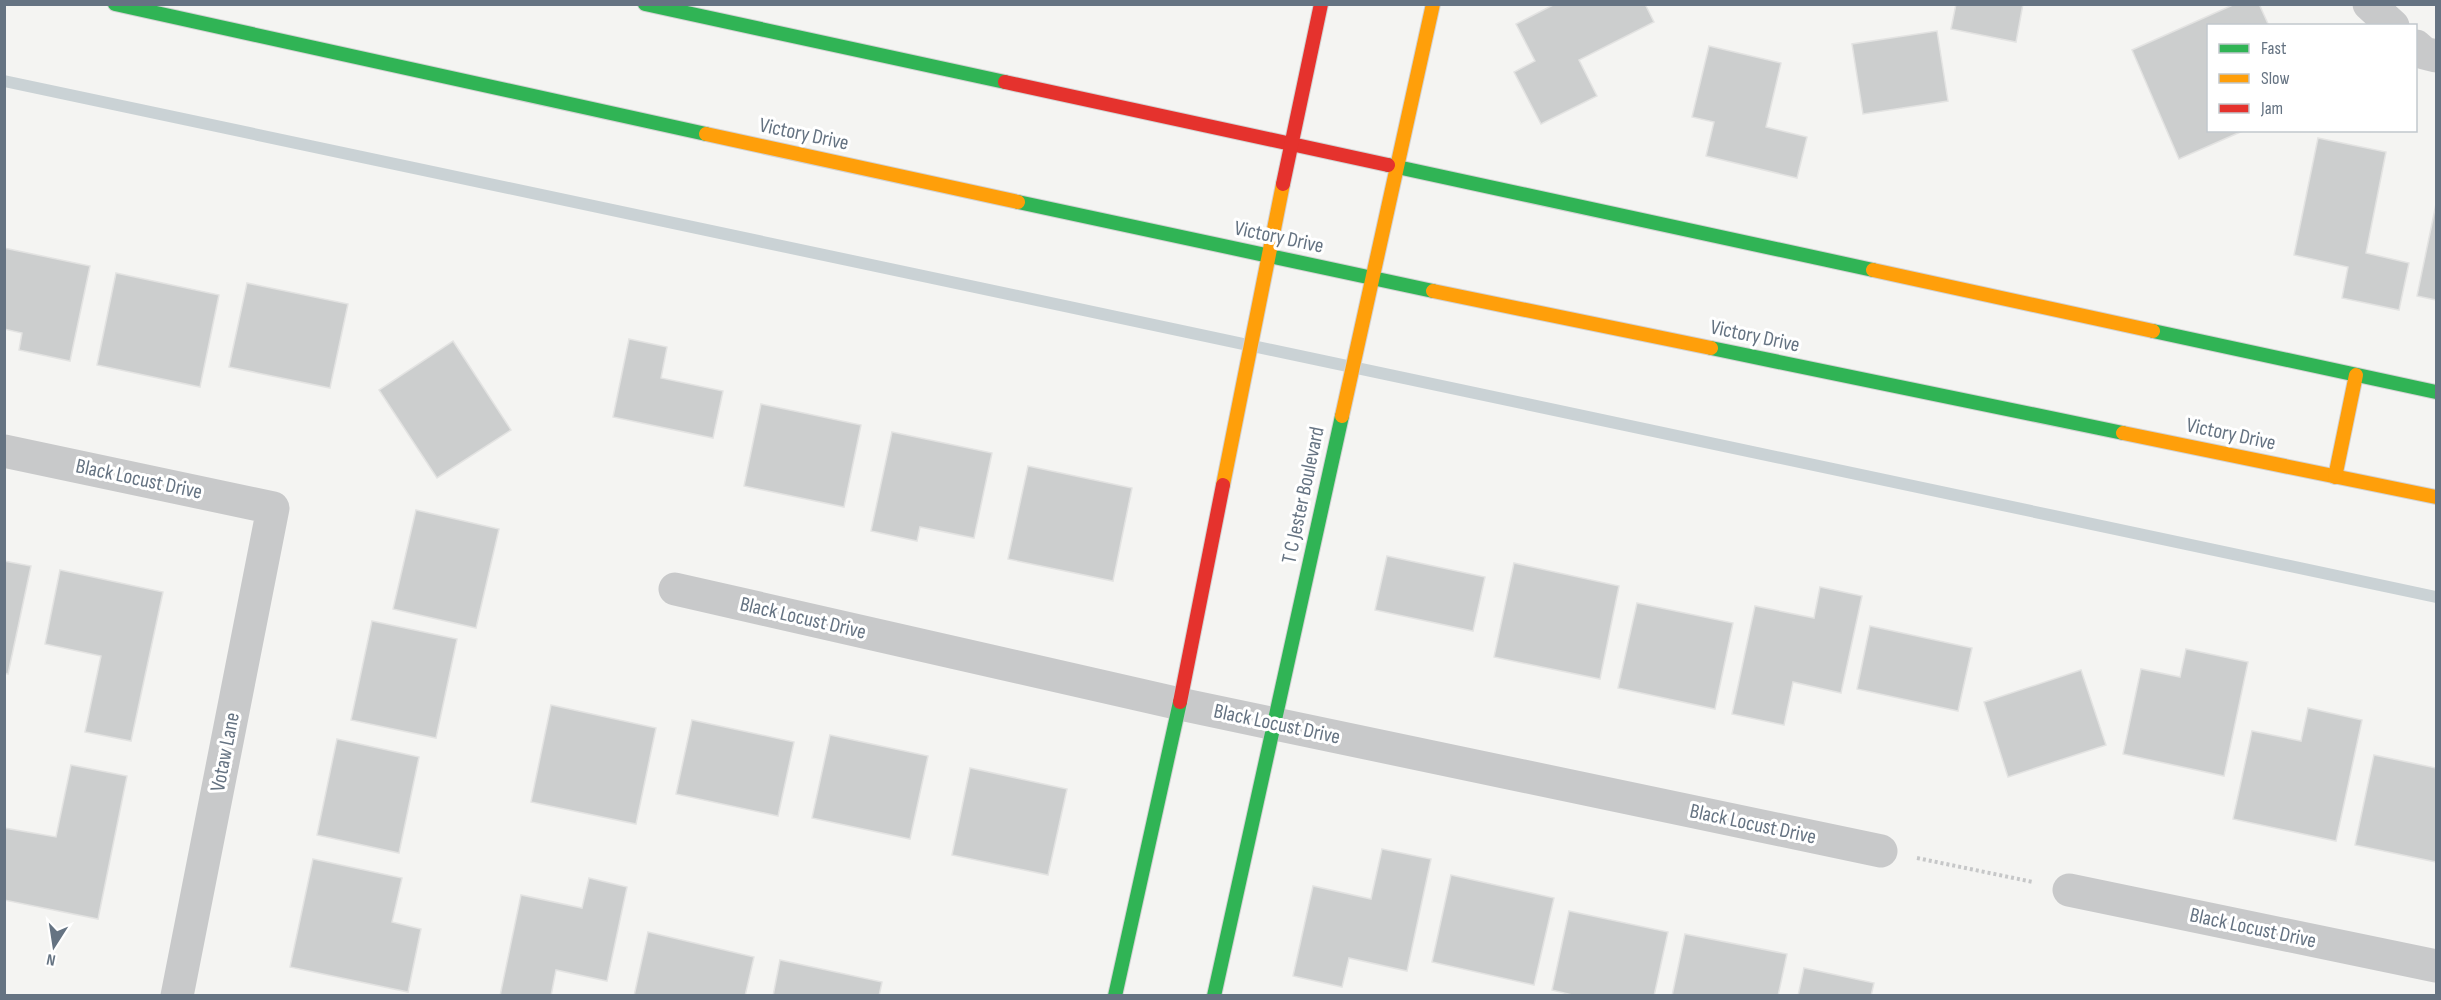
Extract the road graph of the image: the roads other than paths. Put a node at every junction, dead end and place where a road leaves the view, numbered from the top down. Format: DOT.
graph roads {
  1 [pos="115,4"];
  2 [pos="645,4"];
  3 [pos="1321,4"];
  4 [pos="1433,4"];
  5 [pos="2369,4"];
  6 [pos="178,11"];
  7 [pos="2391,24"];
  8 [pos="2417,48"];
  9 [pos="2436,56"];
  10 [pos="1291,143"];
  11 [pos="1399,166"];
  12 [pos="1269,257"];
  13 [pos="1372,278"];
  14 [pos="2356,375"];
  15 [pos="2436,392"];
  16 [pos="4,451"];
  17 [pos="2335,477"];
  18 [pos="2436,498"];
  19 [pos="273,508"];
  20 [pos="675,589"];
  21 [pos="1180,704"];
  22 [pos="1274,724"];
  23 [pos="1881,850"];
  24 [pos="2069,890"];
  25 [pos="2436,966"];
  26 [pos="177,996"];
  27 [pos="1115,996"];
  28 [pos="1214,996"];
  1 -- 6 [label="main road, Victory Drive"];
  2 -- 10 [label="main road"];
  3 -- 10 [label="main road"];
  4 -- 11 [label="main road, T C Jester Boulevard"];
  5 -- 7 [label="street"];
  6 -- 12 [label="main road, Victory Drive"];
  8 -- 9 [label="street"];
  10 -- 11 [label="main road"];
  10 -- 12 [label="main road"];
  11 -- 13 [label="main road, T C Jester Boulevard"];
  11 -- 14 [label="main road"];
  12 -- 13 [label="main road, Victory Drive"];
  12 -- 21 [label="main road"];
  13 -- 17 [label="main road, Victory Drive"];
  13 -- 22 [label="main road, T C Jester Boulevard"];
  14 -- 15 [label="main road"];
  14 -- 17 [label="main road"];
  16 -- 19 [label="street, Black Locust Drive"];
  17 -- 18 [label="main road, Victory Drive"];
  19 -- 26 [label="street, Votaw Lane"];
  20 -- 21 [label="street, Black Locust Drive"];
  21 -- 22 [label="street, Black Locust Drive"];
  21 -- 27 [label="main road"];
  22 -- 23 [label="street, Black Locust Drive"];
  22 -- 28 [label="main road, T C Jester Boulevard"];
  24 -- 25 [label="street, Black Locust Drive"];
}
